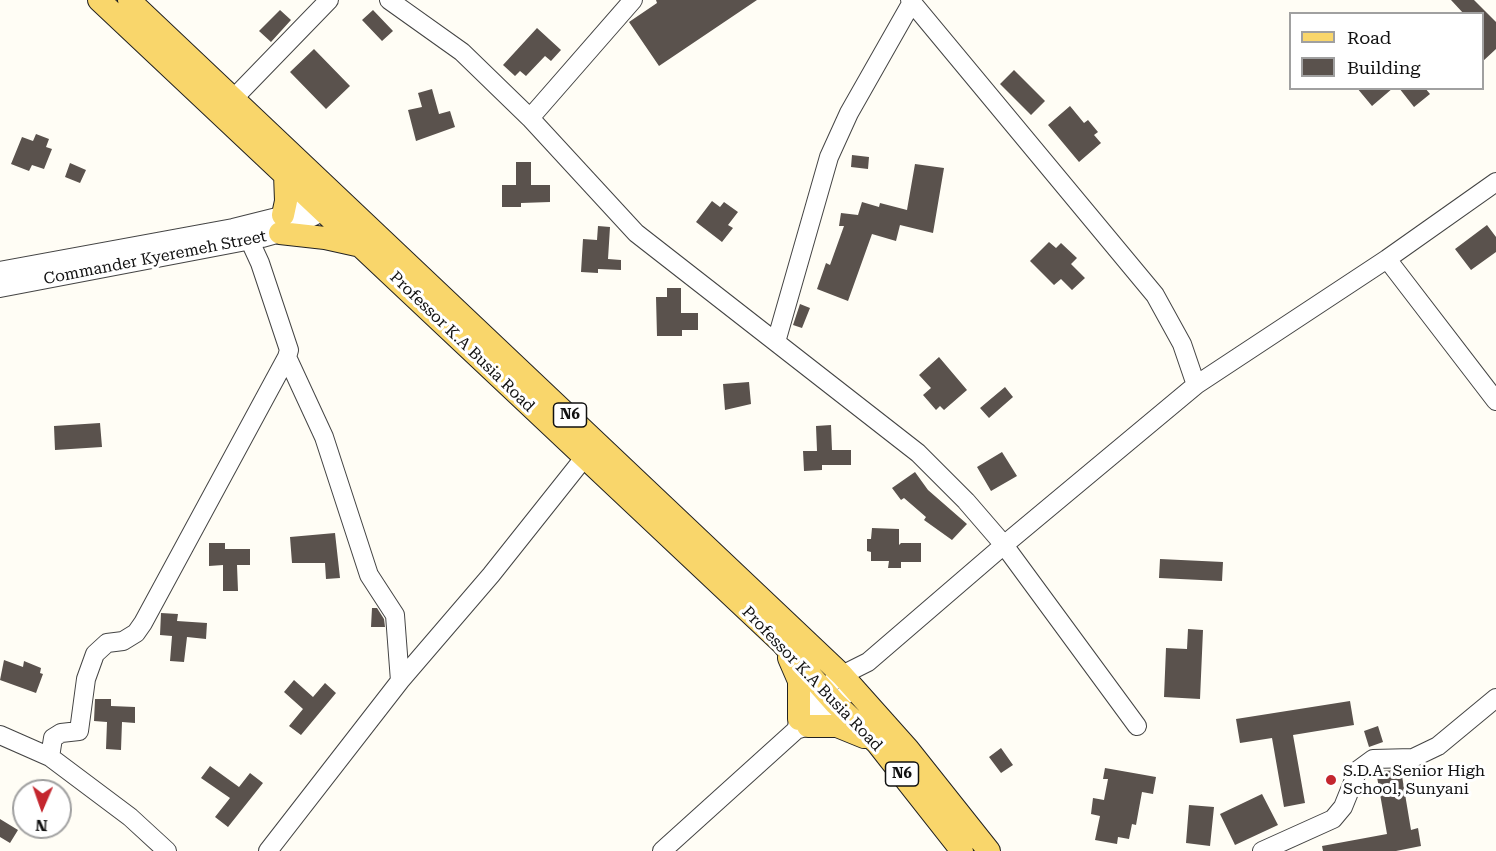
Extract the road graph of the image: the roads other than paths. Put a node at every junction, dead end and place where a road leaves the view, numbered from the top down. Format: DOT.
graph roads {
  1 [pos="99,0"];
  2 [pos="129,0"];
  3 [pos="329,0"];
  4 [pos="390,0"];
  5 [pos="633,0"];
  6 [pos="911,1"];
  7 [pos="234,98"];
  8 [pos="530,118"];
  9 [pos="285,174"];
  10 [pos="1496,182"];
  11 [pos="326,201"];
  12 [pos="281,224"];
  13 [pos="246,233"];
  14 [pos="362,246"];
  15 [pos="1387,259"];
  16 [pos="0,271"];
  17 [pos="0,288"];
  18 [pos="776,342"];
  19 [pos="288,357"];
  20 [pos="1196,385"];
  21 [pos="1496,401"];
  22 [pos="584,458"];
  23 [pos="1004,545"];
  24 [pos="782,643"];
  25 [pos="400,681"];
  26 [pos="848,681"];
  27 [pos="828,696"];
  28 [pos="1496,698"];
  29 [pos="801,725"];
  30 [pos="1137,726"];
  31 [pos="0,735"];
  32 [pos="877,743"];
  33 [pos="50,757"];
  34 [pos="167,851"];
  35 [pos="268,851"];
  36 [pos="662,851"];
  37 [pos="962,851"];
  38 [pos="989,851"];
  39 [pos="1262,851"];
  1 -- 9 [label="main road, Professor K.A Busia Road / N6"];
  2 -- 7 [label="main road, Professor K.A Busia Road / N6"];
  3 -- 7 [label="street"];
  4 -- 8 [label="street"];
  5 -- 8 [label="street"];
  6 -- 18 [label="street"];
  6 -- 20 [label="street"];
  7 -- 11 [label="main road, Professor K.A Busia Road / N6"];
  8 -- 18 [label="street"];
  9 -- 11 [label="main road, Professor K.A Busia Road / N6"];
  9 -- 12 [label="main road"];
  10 -- 15 [label="street"];
  11 -- 12 [label="street, Commander Kyeremeh Street"];
  11 -- 14 [label="main road, Professor K.A Busia Road / N6"];
  11 -- 26 [label="main road, Professor K.A Busia Road / N6"];
  12 -- 13 [label="street, Commander Kyeremeh Street"];
  12 -- 14 [label="main road"];
  13 -- 16 [label="street, Commander Kyeremeh Street"];
  13 -- 17 [label="street, Commander Kyeremeh Street"];
  13 -- 19 [label="street"];
  14 -- 22 [label="main road, Professor K.A Busia Road / N6"];
  15 -- 20 [label="street"];
  15 -- 21 [label="street"];
  18 -- 23 [label="street"];
  19 -- 25 [label="street"];
  19 -- 33 [label="street"];
  20 -- 23 [label="street"];
  22 -- 24 [label="main road, Professor K.A Busia Road / N6"];
  22 -- 25 [label="street"];
  23 -- 26 [label="street"];
  23 -- 30 [label="street"];
  24 -- 27 [label="main road, Professor K.A Busia Road / N6"];
  24 -- 29 [label="main road"];
  25 -- 35 [label="street"];
  26 -- 27 [label="street"];
  26 -- 38 [label="main road, Professor K.A Busia Road / N6"];
  27 -- 29 [label="street"];
  27 -- 32 [label="main road, Professor K.A Busia Road / N6"];
  28 -- 39 [label="street"];
  29 -- 32 [label="main road"];
  29 -- 36 [label="street"];
  31 -- 33 [label="street"];
  32 -- 37 [label="main road, Professor K.A Busia Road / N6"];
  33 -- 34 [label="street"];
}
